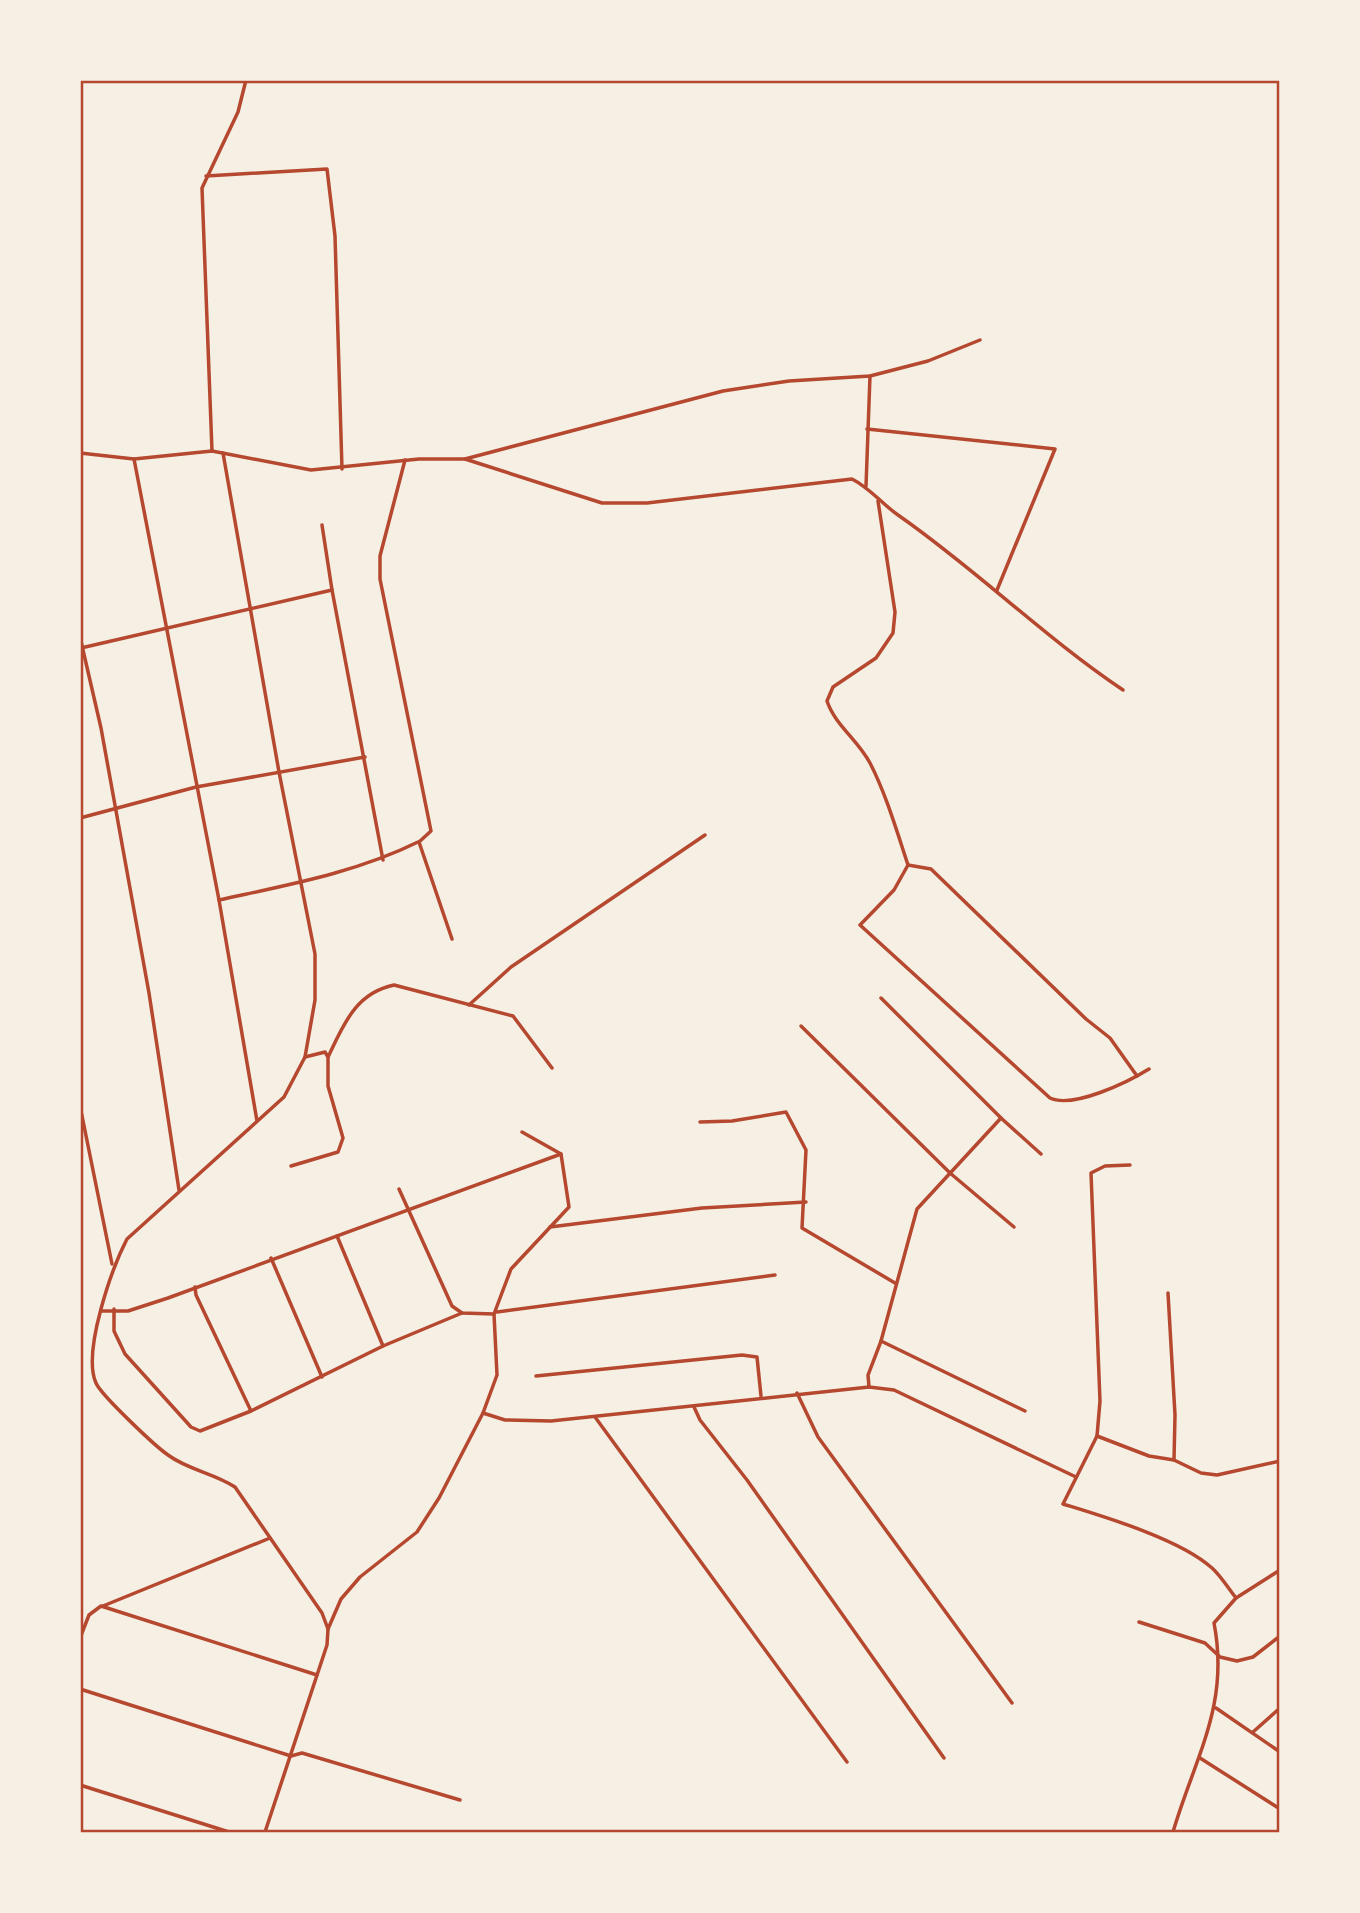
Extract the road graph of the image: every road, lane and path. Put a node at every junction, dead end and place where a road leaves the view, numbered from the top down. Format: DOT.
graph roads {
  1 [pos="246,80"];
  2 [pos="206,176"];
  3 [pos="980,340"];
  4 [pos="870,376"];
  5 [pos="867,429"];
  6 [pos="212,451"];
  7 [pos="80,453"];
  8 [pos="223,453"];
  9 [pos="134,459"];
  10 [pos="465,459"];
  11 [pos="405,460"];
  12 [pos="342,469"];
  13 [pos="866,486"];
  14 [pos="878,501"];
  15 [pos="322,525"];
  16 [pos="331,590"];
  17 [pos="997,590"];
  18 [pos="250,609"];
  19 [pos="167,630"];
  20 [pos="80,637"];
  21 [pos="81,648"];
  22 [pos="1123,690"];
  23 [pos="365,757"];
  24 [pos="279,772"];
  25 [pos="196,786"];
  26 [pos="114,809"];
  27 [pos="80,818"];
  28 [pos="705,835"];
  29 [pos="419,842"];
  30 [pos="383,860"];
  31 [pos="908,865"];
  32 [pos="301,882"];
  33 [pos="219,900"];
  34 [pos="452,939"];
  35 [pos="881,998"];
  36 [pos="469,1005"];
  37 [pos="801,1026"];
  38 [pos="305,1057"];
  39 [pos="328,1057"];
  40 [pos="552,1068"];
  41 [pos="1149,1069"];
  42 [pos="1138,1076"];
  43 [pos="80,1106"];
  44 [pos="1001,1118"];
  45 [pos="258,1122"];
  46 [pos="700,1122"];
  47 [pos="522,1132"];
  48 [pos="561,1154"];
  49 [pos="1041,1154"];
  50 [pos="1130,1165"];
  51 [pos="291,1166"];
  52 [pos="950,1173"];
  53 [pos="399,1189"];
  54 [pos="179,1190"];
  55 [pos="806,1202"];
  56 [pos="408,1209"];
  57 [pos="1014,1227"];
  58 [pos="548,1228"];
  59 [pos="337,1236"];
  60 [pos="271,1258"];
  61 [pos="113,1266"];
  62 [pos="775,1275"];
  63 [pos="895,1283"];
  64 [pos="195,1287"];
  65 [pos="1168,1293"];
  66 [pos="114,1309"];
  67 [pos="102,1311"];
  68 [pos="462,1313"];
  69 [pos="495,1313"];
  70 [pos="881,1341"];
  71 [pos="383,1346"];
  72 [pos="536,1376"];
  73 [pos="322,1377"];
  74 [pos="869,1387"];
  75 [pos="797,1393"];
  76 [pos="761,1396"];
  77 [pos="694,1407"];
  78 [pos="251,1411"];
  79 [pos="1025,1411"];
  80 [pos="482,1413"];
  81 [pos="595,1417"];
  82 [pos="1097,1436"];
  83 [pos="1174,1460"];
  84 [pos="1279,1461"];
  85 [pos="1076,1477"];
  86 [pos="270,1538"];
  87 [pos="1279,1570"];
  88 [pos="1236,1598"];
  89 [pos="101,1606"];
  90 [pos="1139,1622"];
  91 [pos="328,1629"];
  92 [pos="1279,1636"];
  93 [pos="80,1638"];
  94 [pos="1220,1657"];
  95 [pos="317,1675"];
  96 [pos="80,1689"];
  97 [pos="1012,1703"];
  98 [pos="1216,1708"];
  99 [pos="1279,1708"];
  100 [pos="1253,1732"];
  101 [pos="1279,1752"];
  102 [pos="290,1755"];
  103 [pos="944,1758"];
  104 [pos="1200,1758"];
  105 [pos="847,1762"];
  106 [pos="80,1785"];
  107 [pos="460,1800"];
  108 [pos="1279,1809"];
  109 [pos="229,1832"];
  110 [pos="266,1832"];
  111 [pos="272,1832"];
  112 [pos="1173,1832"];
  1 -- 2 [label="street"];
  2 -- 6 [label="street"];
  2 -- 12 [label="street"];
  3 -- 4 [label="street"];
  4 -- 5 [label="street"];
  4 -- 10 [label="street"];
  5 -- 13 [label="street"];
  5 -- 17 [label="street"];
  6 -- 8 [label="street"];
  6 -- 9 [label="street"];
  7 -- 9 [label="street"];
  8 -- 12 [label="street"];
  8 -- 18 [label="street"];
  9 -- 19 [label="street"];
  10 -- 11 [label="street"];
  10 -- 13 [label="street"];
  11 -- 12 [label="street"];
  11 -- 29 [label="street"];
  13 -- 14 [label="street"];
  14 -- 17 [label="street"];
  14 -- 31 [label="street"];
  15 -- 16 [label="street"];
  16 -- 18 [label="street"];
  16 -- 23 [label="street"];
  17 -- 22 [label="street"];
  18 -- 19 [label="street"];
  18 -- 24 [label="street"];
  19 -- 21 [label="street"];
  19 -- 25 [label="street"];
  20 -- 21 [label="street"];
  21 -- 26 [label="street"];
  23 -- 24 [label="street"];
  23 -- 30 [label="street"];
  24 -- 25 [label="street"];
  24 -- 32 [label="street"];
  25 -- 26 [label="street"];
  25 -- 33 [label="street"];
  26 -- 27 [label="street"];
  26 -- 54 [label="street"];
  28 -- 36 [label="street"];
  29 -- 30 [label="street"];
  29 -- 34 [label="street"];
  30 -- 32 [label="street"];
  31 -- 42 [label="street"];
  31 -- 42 [label="street"];
  32 -- 33 [label="street"];
  32 -- 38 [label="street"];
  33 -- 45 [label="street"];
  35 -- 44 [label="street"];
  36 -- 39 [label="street"];
  36 -- 40 [label="street"];
  37 -- 52 [label="street"];
  38 -- 39 [label="street"];
  38 -- 45 [label="street"];
  39 -- 51 [label="street"];
  41 -- 42 [label="street"];
  43 -- 61 [label="street"];
  44 -- 49 [label="street"];
  44 -- 52 [label="street"];
  45 -- 54 [label="street"];
  46 -- 55 [label="street"];
  47 -- 48 [label="street"];
  48 -- 56 [label="street"];
  48 -- 58 [label="street"];
  50 -- 82 [label="street"];
  52 -- 57 [label="street"];
  52 -- 63 [label="street"];
  53 -- 56 [label="street"];
  54 -- 61 [label="street"];
  55 -- 58 [label="street"];
  55 -- 63 [label="street"];
  56 -- 59 [label="street"];
  56 -- 68 [label="street"];
  58 -- 69 [label="street"];
  59 -- 60 [label="street"];
  59 -- 71 [label="street"];
  60 -- 64 [label="street"];
  60 -- 73 [label="street"];
  61 -- 67 [label="street"];
  62 -- 69 [label="street"];
  63 -- 70 [label="street"];
  64 -- 66 [label="street"];
  64 -- 78 [label="street"];
  65 -- 83 [label="street"];
  66 -- 67 [label="street"];
  66 -- 78 [label="street"];
  67 -- 86 [label="street"];
  68 -- 69 [label="street"];
  68 -- 71 [label="street"];
  69 -- 80 [label="street"];
  70 -- 74 [label="street"];
  70 -- 79 [label="street"];
  71 -- 73 [label="street"];
  72 -- 76 [label="street"];
  73 -- 78 [label="street"];
  74 -- 75 [label="street"];
  74 -- 85 [label="street"];
  75 -- 76 [label="street"];
  75 -- 97 [label="street"];
  76 -- 77 [label="street"];
  77 -- 81 [label="street"];
  77 -- 103 [label="street"];
  80 -- 81 [label="street"];
  80 -- 91 [label="street"];
  81 -- 105 [label="street"];
  82 -- 83 [label="street"];
  82 -- 85 [label="street"];
  83 -- 84 [label="street"];
  85 -- 88 [label="street"];
  86 -- 89 [label="street"];
  86 -- 91 [label="street"];
  87 -- 88 [label="street"];
  88 -- 94 [label="street"];
  89 -- 93 [label="street"];
  89 -- 95 [label="street"];
  90 -- 94 [label="street"];
  91 -- 95 [label="street"];
  92 -- 94 [label="street"];
  94 -- 98 [label="street"];
  95 -- 102 [label="street"];
  96 -- 102 [label="street"];
  98 -- 100 [label="street"];
  98 -- 104 [label="street"];
  99 -- 100 [label="street"];
  100 -- 101 [label="street"];
  102 -- 107 [label="street"];
  102 -- 110 [label="street"];
  104 -- 108 [label="street"];
  104 -- 112 [label="street"];
  106 -- 109 [label="street"];
  110 -- 111 [label="street"];
}
